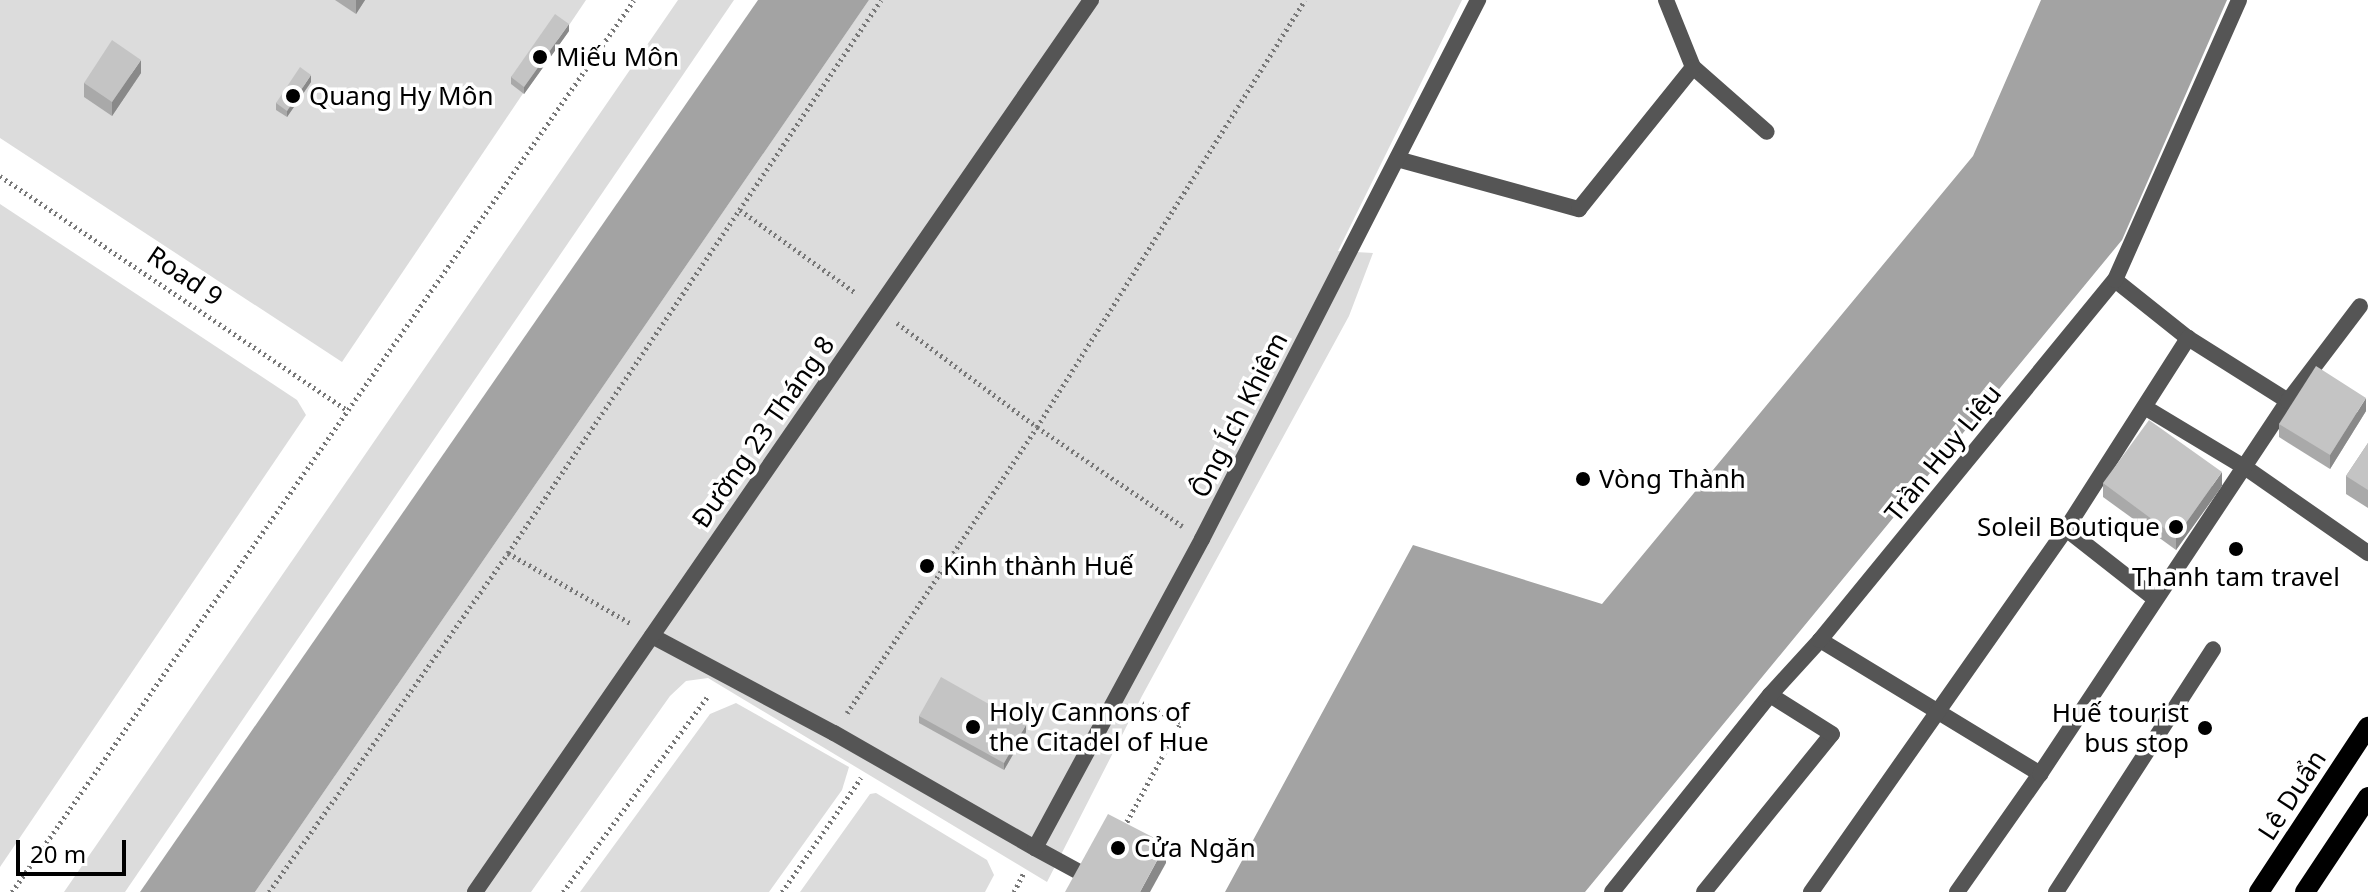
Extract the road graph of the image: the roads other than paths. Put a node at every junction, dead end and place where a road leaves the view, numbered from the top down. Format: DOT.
graph roads {
  1 [pos="1091,0"];
  2 [pos="1478,0"];
  3 [pos="1666,0"];
  4 [pos="2239,0"];
  5 [pos="1693,67"];
  6 [pos="1767,132"];
  7 [pos="1397,159"];
  8 [pos="2115,280"];
  9 [pos="2364,309"];
  10 [pos="2188,338"];
  11 [pos="2288,401"];
  12 [pos="2146,408"];
  13 [pos="2246,468"];
  14 [pos="2066,529"];
  15 [pos="2368,553"];
  16 [pos="2154,598"];
  17 [pos="652,636"];
  18 [pos="1820,640"];
  19 [pos="2213,649"];
  20 [pos="1770,695"];
  21 [pos="1937,713"];
  22 [pos="2368,727"];
  23 [pos="2040,774"];
  24 [pos="2368,797"];
  25 [pos="2368,820"];
  26 [pos="1035,848"];
  27 [pos="2332,850"];
  28 [pos="475,892"];
  29 [pos="1116,892"];
  30 [pos="1612,892"];
  31 [pos="1704,892"];
  32 [pos="1811,892"];
  33 [pos="1957,892"];
  34 [pos="2056,892"];
  35 [pos="2259,892"];
  36 [pos="2305,892"];
  1 -- 17 [label="street, Đường 23 Tháng 8"];
  2 -- 7 [label="street, Ông Ích Khiêm"];
  3 -- 5 [label="street"];
  4 -- 8 [label="street, Trần Huy Liệu"];
  5 -- 6 [label="street"];
  5 -- 7 [label="street"];
  7 -- 26 [label="street, Ông Ích Khiêm"];
  8 -- 10 [label="street"];
  8 -- 18 [label="street, Trần Huy Liệu"];
  9 -- 11 [label="street"];
  10 -- 11 [label="street"];
  10 -- 12 [label="street"];
  11 -- 13 [label="street"];
  12 -- 13 [label="street"];
  12 -- 14 [label="street"];
  13 -- 15 [label="street"];
  13 -- 16 [label="street"];
  14 -- 16 [label="street"];
  14 -- 21 [label="street"];
  16 -- 23 [label="street"];
  17 -- 26 [label="street"];
  17 -- 28 [label="street, Đường 23 Tháng 8"];
  18 -- 20 [label="street, Trần Huy Liệu"];
  18 -- 21 [label="street"];
  19 -- 34 [label="street"];
  20 -- 30 [label="street, Trần Huy Liệu"];
  20 -- 31 [label="street"];
  21 -- 23 [label="street"];
  21 -- 32 [label="street"];
  22 -- 35 [label="main road, Lê Duẩn"];
  23 -- 33 [label="street"];
  24 -- 27 [label="main road"];
  25 -- 27 [label="main road"];
  26 -- 29 [label="street"];
  27 -- 36 [label="main road"];
}
